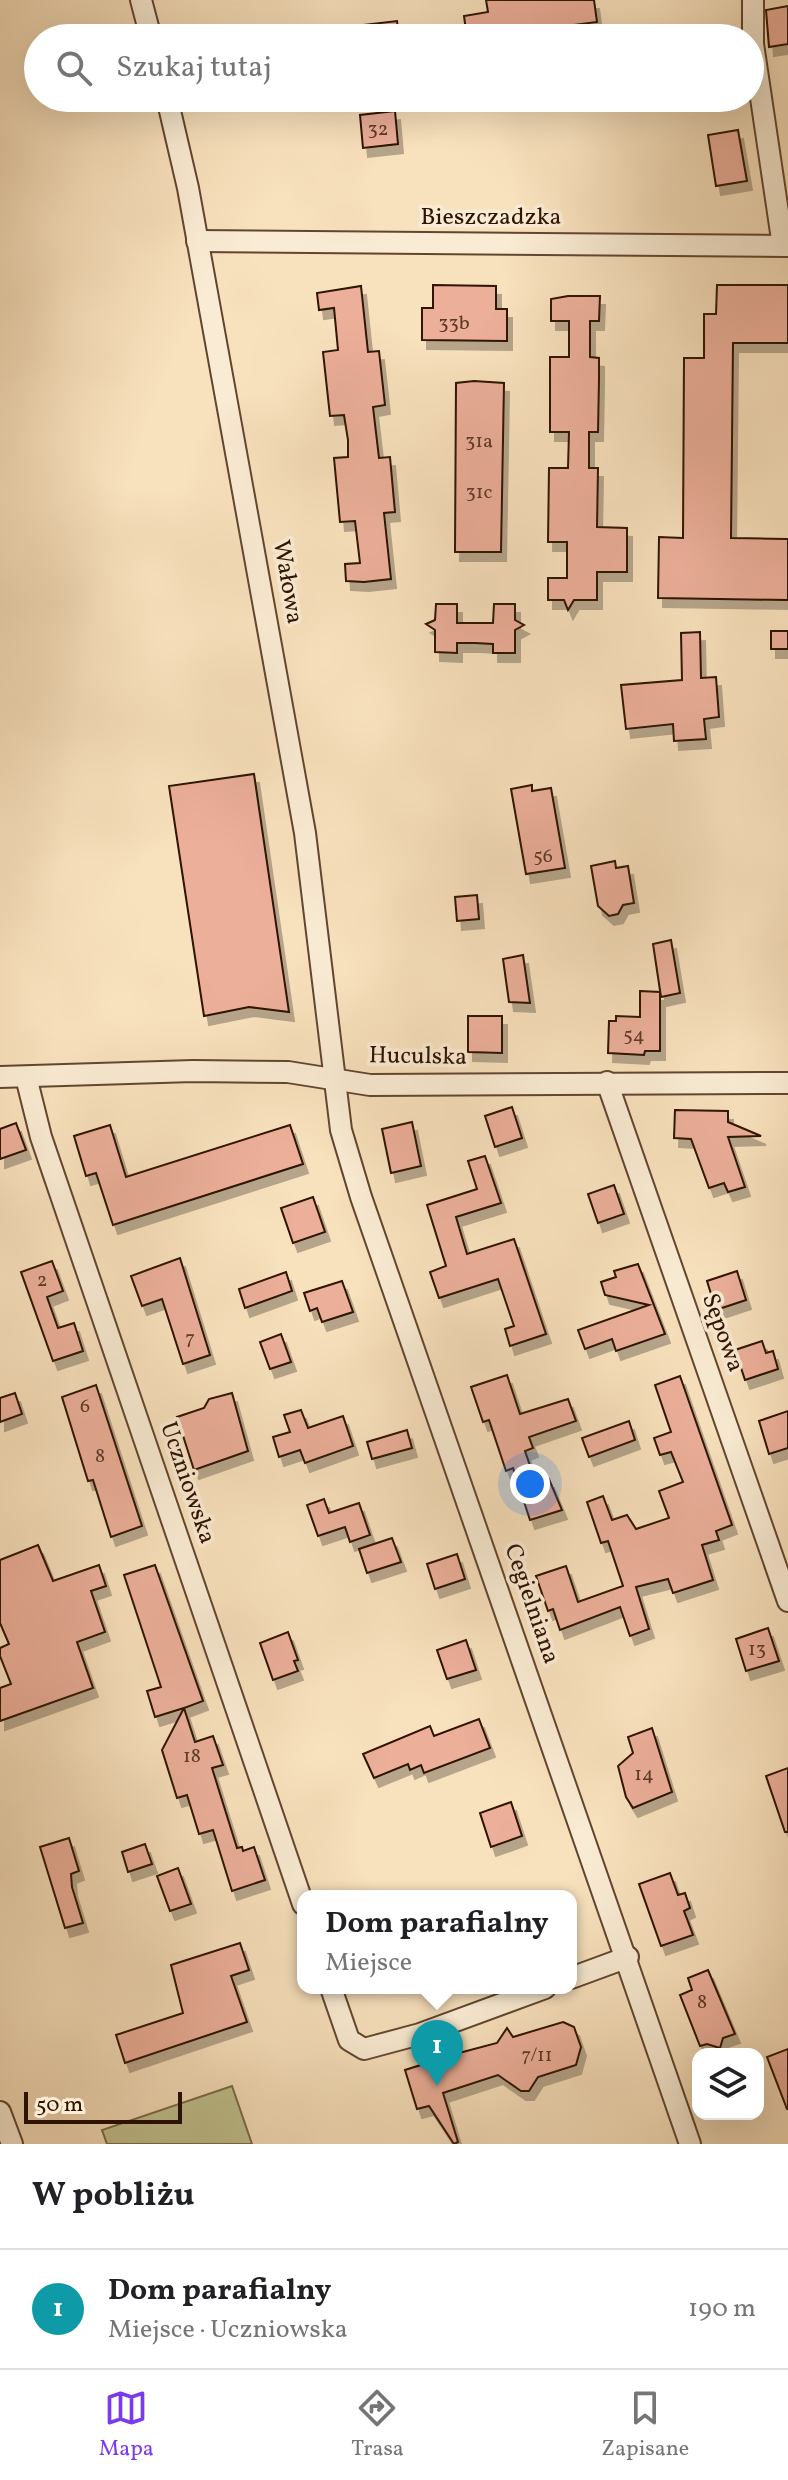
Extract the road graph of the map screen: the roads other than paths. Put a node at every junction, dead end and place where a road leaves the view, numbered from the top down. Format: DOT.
graph roads {
  1 [pos="141,0"];
  2 [pos="753,0"];
  3 [pos="147,24"];
  4 [pos="753,24"];
  5 [pos="764,111"];
  6 [pos="170,112"];
  7 [pos="197,241"];
  8 [pos="786,246"];
  9 [pos="0,1077"];
  10 [pos="26,1077"];
  11 [pos="332,1078"];
  12 [pos="607,1082"];
  13 [pos="788,1083"];
  14 [pos="788,1601"];
  15 [pos="298,1890"];
  16 [pos="628,1957"];
  17 [pos="577,1976"];
  18 [pos="333,1994"];
  19 [pos="529,1994"];
  20 [pos="0,2112"];
  21 [pos="12,2144"];
  22 [pos="690,2144"];
  1 -- 3 [label="street"];
  2 -- 4 [label="street, Bieszczadzka"];
  5 -- 8 [label="street, Bieszczadzka"];
  6 -- 7 [label="street, Wałowa"];
  7 -- 8 [label="street, Bieszczadzka"];
  7 -- 11 [label="street, Wałowa"];
  9 -- 10 [label="street, Huculska"];
  10 -- 11 [label="street, Huculska"];
  10 -- 15 [label="street, Uczniowska"];
  11 -- 12 [label="street, Huculska"];
  11 -- 16 [label="street, Cegielniana"];
  12 -- 13 [label="street, Huculska"];
  12 -- 14 [label="street, Sępowa"];
  16 -- 17 [label="street"];
  16 -- 22 [label="street, Cegielniana"];
  18 -- 19 [label="street"];
  20 -- 21 [label="street"];
}
